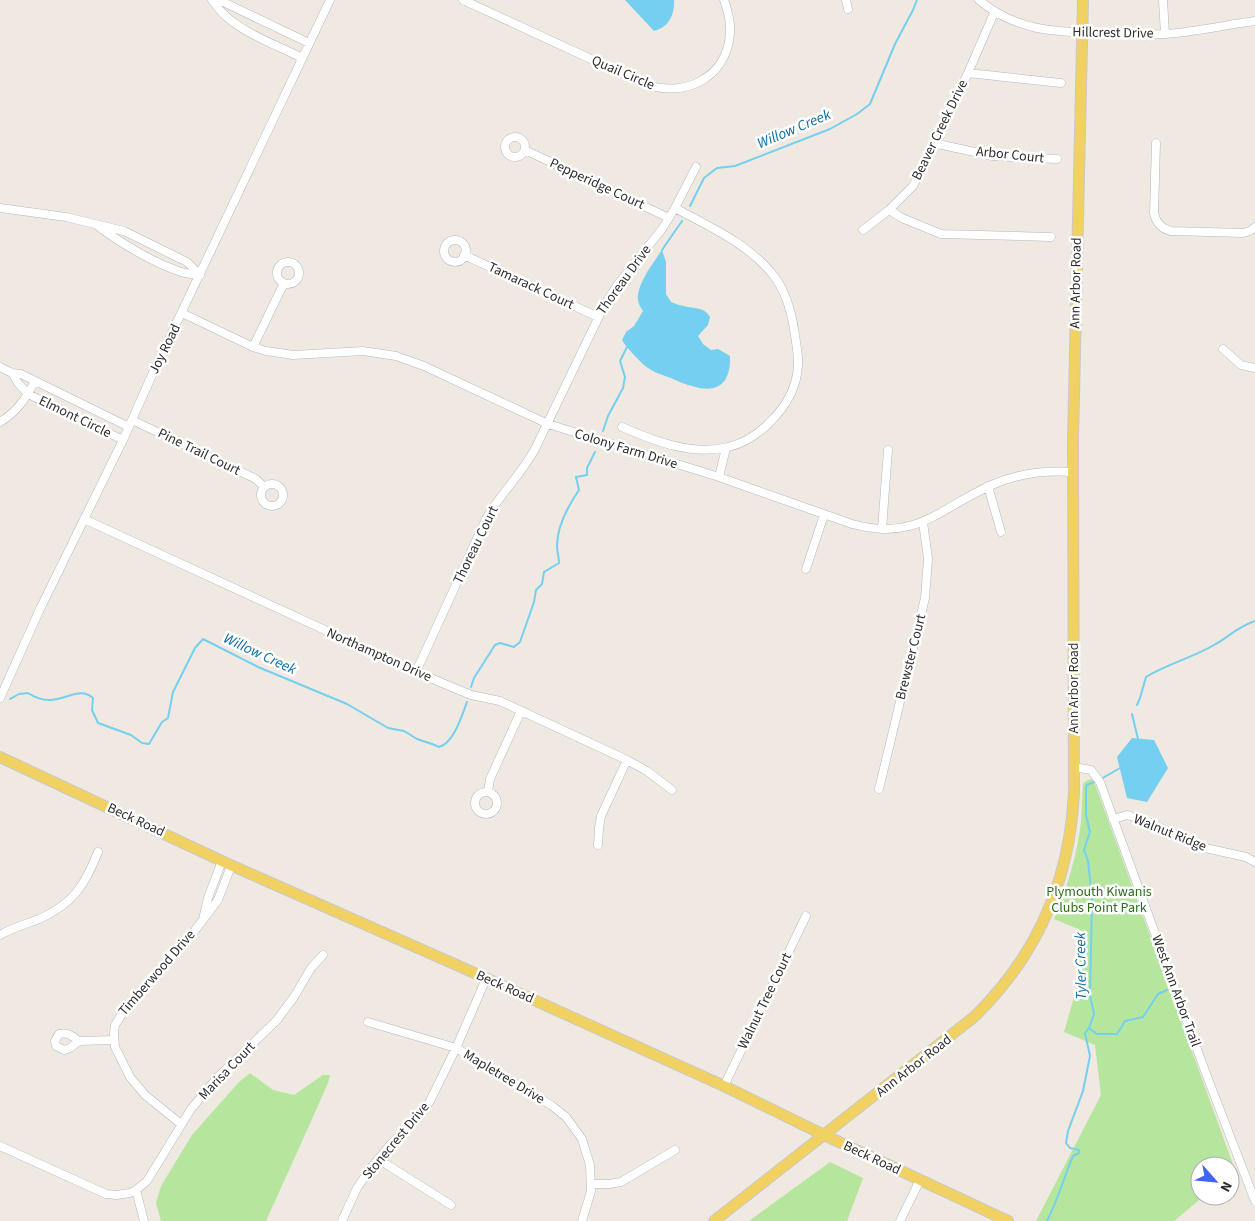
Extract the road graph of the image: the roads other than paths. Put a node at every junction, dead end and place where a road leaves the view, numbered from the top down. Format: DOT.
graph roads {
  1 [pos="212,0"];
  2 [pos="219,0"];
  3 [pos="330,0"];
  4 [pos="463,0"];
  5 [pos="724,0"];
  6 [pos="846,0"];
  7 [pos="979,0"];
  8 [pos="1083,0"];
  9 [pos="1163,0"];
  10 [pos="848,9"];
  11 [pos="994,13"];
  12 [pos="1255,21"];
  13 [pos="1082,33"];
  14 [pos="1165,34"];
  15 [pos="309,43"];
  16 [pos="302,58"];
  17 [pos="968,73"];
  18 [pos="1061,84"];
  19 [pos="934,143"];
  20 [pos="1156,143"];
  21 [pos="524,150"];
  22 [pos="1057,159"];
  23 [pos="696,167"];
  24 [pos="0,208"];
  25 [pos="676,208"];
  26 [pos="889,210"];
  27 [pos="669,218"];
  28 [pos="98,226"];
  29 [pos="1255,227"];
  30 [pos="863,230"];
  31 [pos="1051,237"];
  32 [pos="464,256"];
  33 [pos="200,275"];
  34 [pos="284,283"];
  35 [pos="182,313"];
  36 [pos="598,317"];
  37 [pos="253,347"];
  38 [pos="1223,349"];
  39 [pos="0,366"];
  40 [pos="1255,368"];
  41 [pos="12,373"];
  42 [pos="35,381"];
  43 [pos="28,394"];
  44 [pos="61,394"];
  45 [pos="55,407"];
  46 [pos="89,408"];
  47 [pos="82,421"];
  48 [pos="0,422"];
  49 [pos="131,424"];
  50 [pos="548,424"];
  51 [pos="622,427"];
  52 [pos="123,440"];
  53 [pos="726,448"];
  54 [pos="888,450"];
  55 [pos="1073,472"];
  56 [pos="719,477"];
  57 [pos="988,486"];
  58 [pos="264,487"];
  59 [pos="824,515"];
  60 [pos="84,519"];
  61 [pos="923,522"];
  62 [pos="882,529"];
  63 [pos="1001,532"];
  64 [pos="806,569"];
  65 [pos="416,672"];
  66 [pos="0,698"];
  67 [pos="521,711"];
  68 [pos="0,757"];
  69 [pos="627,760"];
  70 [pos="1074,767"];
  71 [pos="879,789"];
  72 [pos="672,790"];
  73 [pos="488,792"];
  74 [pos="1114,819"];
  75 [pos="598,846"];
  76 [pos="98,852"];
  77 [pos="1255,862"];
  78 [pos="227,864"];
  79 [pos="806,916"];
  80 [pos="0,935"];
  81 [pos="323,955"];
  82 [pos="486,979"];
  83 [pos="368,1022"];
  84 [pos="114,1040"];
  85 [pos="78,1041"];
  86 [pos="456,1048"];
  87 [pos="724,1086"];
  88 [pos="181,1124"];
  89 [pos="824,1136"];
  90 [pos="0,1146"];
  91 [pos="675,1150"];
  92 [pos="378,1159"];
  93 [pos="920,1180"];
  94 [pos="592,1184"];
  95 [pos="136,1190"];
  96 [pos="1255,1201"];
  97 [pos="451,1205"];
  98 [pos="144,1221"];
  99 [pos="342,1221"];
  100 [pos="582,1221"];
  101 [pos="714,1221"];
  102 [pos="900,1221"];
  103 [pos="1008,1221"];
  1 -- 16 [label="street"];
  2 -- 15 [label="street"];
  3 -- 15 [label="street, Joy Road"];
  4 -- 5 [label="street, Quail Circle"];
  6 -- 10 [label="street"];
  7 -- 11 [label="street, Hillcrest Drive"];
  8 -- 13 [label="main road, Ann Arbor Road"];
  9 -- 14 [label="street"];
  11 -- 13 [label="street, Hillcrest Drive"];
  11 -- 17 [label="street, Beaver Creek Drive"];
  12 -- 14 [label="street, Hillcrest Drive"];
  13 -- 14 [label="street, Hillcrest Drive"];
  13 -- 55 [label="main road, Ann Arbor Road"];
  15 -- 16 [label="street, Joy Road"];
  16 -- 33 [label="street, Joy Road"];
  17 -- 18 [label="street"];
  17 -- 19 [label="street, Beaver Creek Drive"];
  19 -- 22 [label="street, Arbor Court"];
  19 -- 26 [label="street, Beaver Creek Drive"];
  20 -- 29 [label="street"];
  21 -- 27 [label="street, Pepperidge Court"];
  23 -- 25 [label="street, Thoreau Drive"];
  24 -- 28 [label="street"];
  25 -- 27 [label="street, Thoreau Drive"];
  25 -- 53 [label="street"];
  26 -- 30 [label="street, Beaver Creek Drive"];
  26 -- 31 [label="street"];
  27 -- 36 [label="street, Thoreau Drive"];
  28 -- 33 [label="street"];
  28 -- 33 [label="street"];
  32 -- 36 [label="street, Tamarack Court"];
  33 -- 35 [label="street, Joy Road"];
  34 -- 37 [label="street"];
  35 -- 37 [label="street, Colony Farm Drive"];
  35 -- 49 [label="street, Joy Road"];
  36 -- 50 [label="street, Thoreau Drive"];
  37 -- 50 [label="street, Colony Farm Drive"];
  38 -- 40 [label="street"];
  39 -- 41 [label="street, Elmont Circle"];
  41 -- 42 [label="street, Elmont Circle"];
  41 -- 43 [label="street, Elmont Circle"];
  42 -- 43 [label="street, Elmont Circle"];
  42 -- 44 [label="street, Elmont Circle"];
  43 -- 45 [label="street, Elmont Circle"];
  43 -- 48 [label="street, Elmont Circle"];
  44 -- 45 [label="street"];
  44 -- 46 [label="street, Elmont Circle"];
  45 -- 47 [label="street, Elmont Circle"];
  46 -- 47 [label="street"];
  46 -- 49 [label="street, Elmont Circle"];
  47 -- 52 [label="street, Elmont Circle"];
  49 -- 52 [label="street, Joy Road"];
  49 -- 58 [label="street, Pine Trail Court"];
  50 -- 56 [label="street, Colony Farm Drive"];
  50 -- 65 [label="street, Thoreau Court"];
  51 -- 53 [label="street"];
  52 -- 60 [label="street, Joy Road"];
  53 -- 56 [label="street"];
  54 -- 62 [label="street"];
  55 -- 57 [label="street, Colony Farm Drive"];
  55 -- 70 [label="main road, Ann Arbor Road"];
  56 -- 59 [label="street, Colony Farm Drive"];
  57 -- 61 [label="street, Colony Farm Drive"];
  57 -- 63 [label="street"];
  59 -- 62 [label="street, Colony Farm Drive"];
  59 -- 64 [label="street"];
  60 -- 65 [label="street, Northampton Drive"];
  60 -- 66 [label="street, Joy Road"];
  61 -- 62 [label="street, Colony Farm Drive"];
  61 -- 71 [label="street, Brewster Court"];
  65 -- 67 [label="street, Northampton Drive"];
  67 -- 69 [label="street, Northampton Drive"];
  67 -- 73 [label="street"];
  68 -- 78 [label="main road, Beck Road"];
  69 -- 72 [label="street, Northampton Drive"];
  69 -- 75 [label="street"];
  70 -- 74 [label="street, West Ann Arbor Trail"];
  70 -- 89 [label="main road, Ann Arbor Road"];
  74 -- 77 [label="street, Walnut Ridge"];
  74 -- 96 [label="street, West Ann Arbor Trail"];
  76 -- 80 [label="street"];
  78 -- 82 [label="main road, Beck Road"];
  78 -- 84 [label="street, Timberwood Drive"];
  79 -- 87 [label="street, Walnut Tree Court"];
  81 -- 88 [label="street, Marisa Court"];
  82 -- 86 [label="street, Stonecrest Drive"];
  82 -- 87 [label="main road, Beck Road"];
  83 -- 86 [label="street, Mapletree Drive"];
  84 -- 85 [label="street"];
  84 -- 88 [label="street"];
  86 -- 92 [label="street, Stonecrest Drive"];
  86 -- 94 [label="street, Mapletree Drive"];
  87 -- 89 [label="main road, Beck Road"];
  88 -- 95 [label="street, Marisa Court"];
  89 -- 93 [label="main road, Beck Road"];
  89 -- 101 [label="main road, Ann Arbor Road"];
  90 -- 95 [label="street"];
  91 -- 94 [label="street"];
  92 -- 97 [label="street"];
  92 -- 99 [label="street, Stonecrest Drive"];
  93 -- 102 [label="street"];
  93 -- 103 [label="main road, Beck Road"];
  94 -- 100 [label="street"];
  95 -- 98 [label="street"];
}
